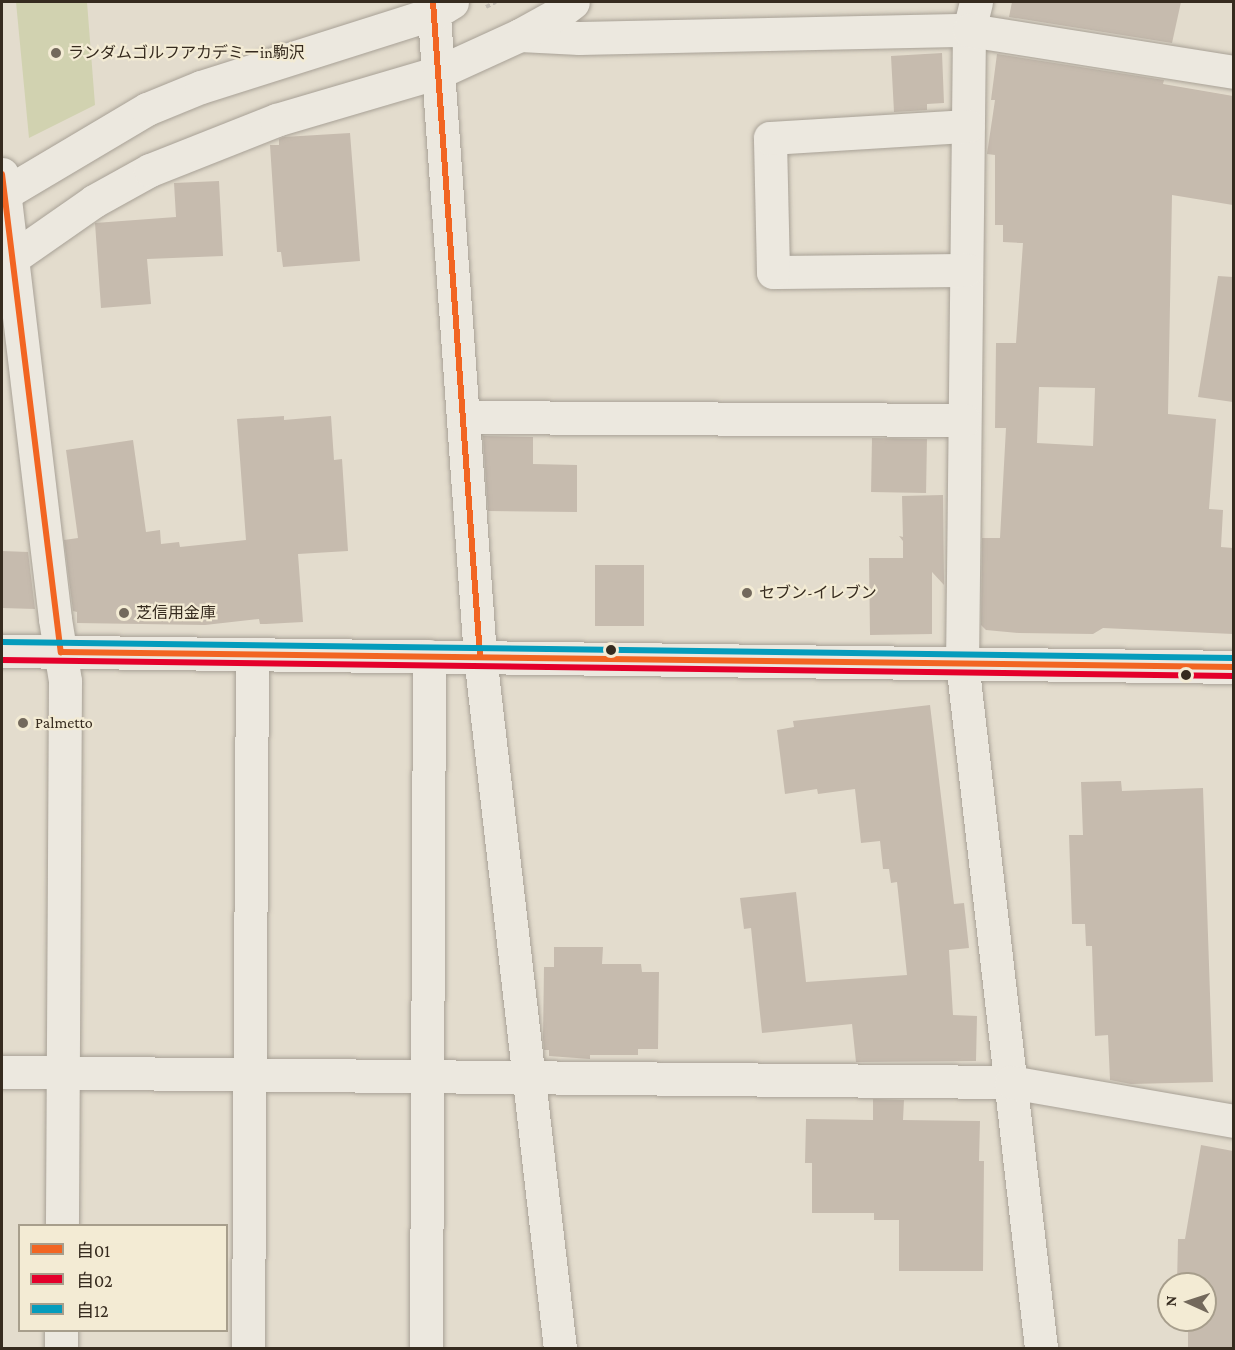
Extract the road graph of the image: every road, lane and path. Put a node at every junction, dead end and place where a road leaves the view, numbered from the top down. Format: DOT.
graph roads {
  1 [pos="573,2"];
  2 [pos="440,5"];
  3 [pos="973,16"];
  4 [pos="520,35"];
  5 [pos="439,72"];
  6 [pos="1233,72"];
  7 [pos="968,126"];
  8 [pos="2,187"];
  9 [pos="6,264"];
  10 [pos="966,270"];
  11 [pos="462,417"];
  12 [pos="964,420"];
  13 [pos="2,651"];
  14 [pos="61,652"];
  15 [pos="252,654"];
  16 [pos="429,656"];
  17 [pos="480,656"];
  18 [pos="962,662"];
  19 [pos="1233,667"];
  20 [pos="2,1072"];
  21 [pos="63,1074"];
  22 [pos="248,1076"];
  23 [pos="427,1077"];
  24 [pos="528,1077"];
  25 [pos="1011,1083"];
  26 [pos="1233,1120"];
  27 [pos="62,1224"];
  28 [pos="61,1332"];
  29 [pos="61,1348"];
  30 [pos="248,1348"];
  31 [pos="426,1348"];
  32 [pos="560,1348"];
  33 [pos="1041,1348"];
  1 -- 4 [label="street"];
  2 -- 5 [label="street"];
  2 -- 8 [label="street"];
  3 -- 4 [label="street"];
  3 -- 6 [label="street"];
  3 -- 7 [label="street"];
  4 -- 5 [label="street"];
  5 -- 9 [label="street"];
  5 -- 11 [label="street"];
  7 -- 10 [label="street"];
  7 -- 10 [label="street"];
  8 -- 9 [label="street"];
  9 -- 14 [label="street"];
  10 -- 12 [label="street"];
  11 -- 12 [label="street"];
  11 -- 17 [label="street"];
  12 -- 18 [label="street"];
  13 -- 14 [label="street"];
  14 -- 15 [label="street"];
  14 -- 21 [label="street"];
  15 -- 16 [label="street"];
  15 -- 22 [label="street"];
  16 -- 17 [label="street"];
  16 -- 23 [label="street"];
  17 -- 18 [label="street"];
  17 -- 24 [label="street"];
  18 -- 19 [label="street"];
  18 -- 25 [label="street"];
  20 -- 21 [label="street"];
  21 -- 22 [label="street"];
  21 -- 27 [label="street"];
  22 -- 23 [label="street"];
  22 -- 30 [label="street"];
  23 -- 24 [label="street"];
  23 -- 31 [label="street"];
  24 -- 25 [label="street"];
  24 -- 32 [label="street"];
  25 -- 26 [label="street"];
  25 -- 33 [label="street"];
  28 -- 29 [label="street"];
}
